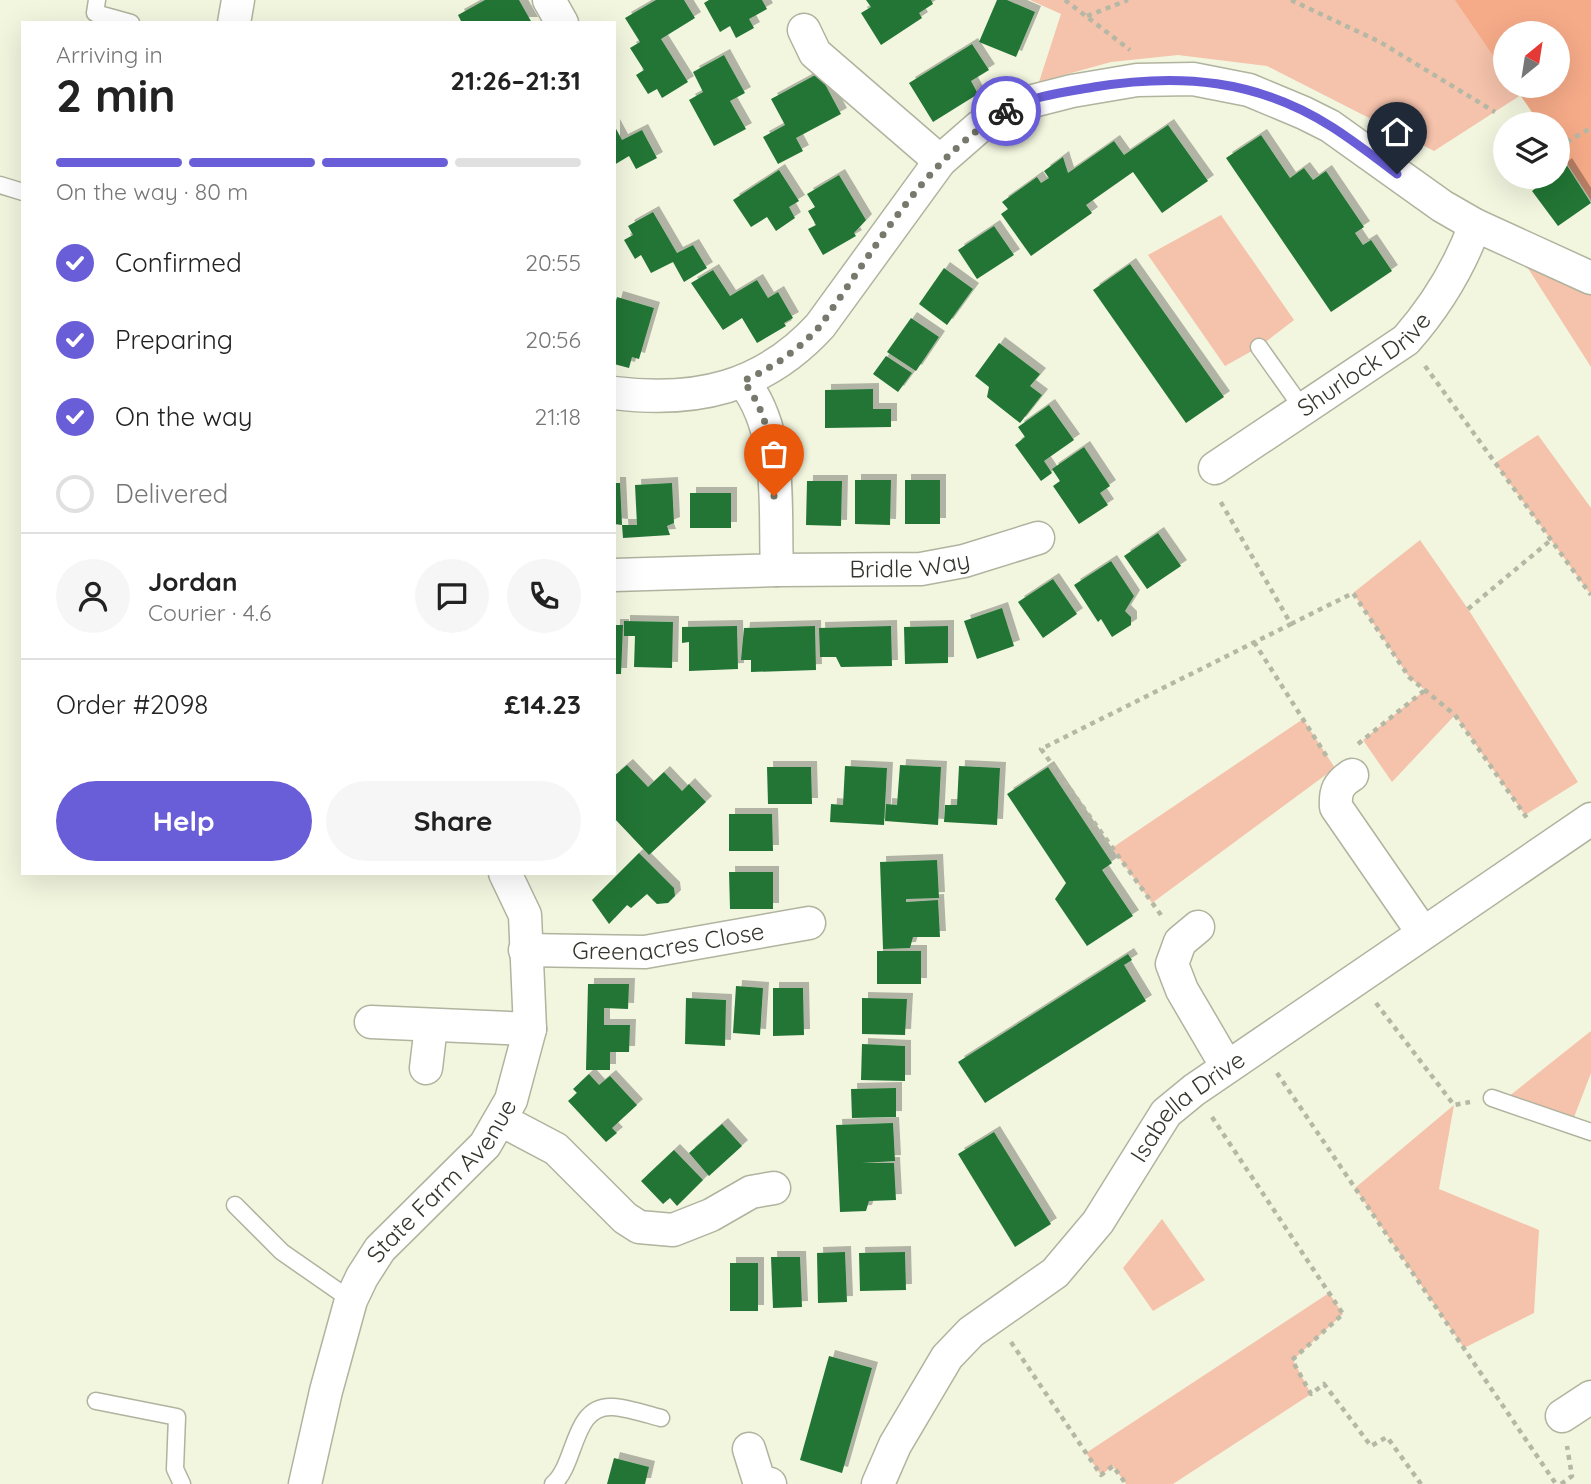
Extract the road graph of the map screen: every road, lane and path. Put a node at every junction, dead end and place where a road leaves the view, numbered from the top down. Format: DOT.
graph roads {
  1 [pos="97,0"];
  2 [pos="238,0"];
  3 [pos="550,0"];
  4 [pos="1065,0"];
  5 [pos="1128,0"];
  6 [pos="1291,0"];
  7 [pos="1086,16"];
  8 [pos="124,21"];
  9 [pos="234,21"];
  10 [pos="561,21"];
  11 [pos="804,30"];
  12 [pos="1159,80"];
  13 [pos="1495,111"];
  14 [pos="1591,128"];
  15 [pos="1570,139"];
  16 [pos="940,161"];
  17 [pos="0,185"];
  18 [pos="21,191"];
  19 [pos="1475,225"];
  20 [pos="1591,278"];
  21 [pos="1406,340"];
  22 [pos="1259,347"];
  23 [pos="743,381"];
  24 [pos="616,393"];
  25 [pos="1303,409"];
  26 [pos="1215,468"];
  27 [pos="1038,538"];
  28 [pos="1551,540"];
  29 [pos="777,570"];
  30 [pos="616,575"];
  31 [pos="1591,594"];
  32 [pos="1468,609"];
  33 [pos="1291,624"];
  34 [pos="1254,642"];
  35 [pos="1425,690"];
  36 [pos="1347,778"];
  37 [pos="1591,819"];
  38 [pos="1548,848"];
  39 [pos="506,875"];
  40 [pos="810,923"];
  41 [pos="1423,933"];
  42 [pos="1189,934"];
  43 [pos="525,950"];
  44 [pos="1357,979"];
  45 [pos="371,1022"];
  46 [pos="430,1026"];
  47 [pos="530,1029"];
  48 [pos="1258,1046"];
  49 [pos="1227,1067"];
  50 [pos="426,1068"];
  51 [pos="1194,1090"];
  52 [pos="1492,1098"];
  53 [pos="501,1120"];
  54 [pos="1591,1132"];
  55 [pos="774,1188"];
  56 [pos="235,1205"];
  57 [pos="351,1300"];
  58 [pos="993,1316"];
  59 [pos="1591,1397"];
  60 [pos="96,1401"];
  61 [pos="1562,1416"];
  62 [pos="661,1418"];
  63 [pos="749,1449"];
  64 [pos="182,1484"];
  65 [pos="305,1484"];
  66 [pos="552,1484"];
  67 [pos="769,1484"];
  68 [pos="878,1484"];
  69 [pos="1126,1484"];
  70 [pos="1421,1484"];
  71 [pos="1558,1484"];
  1 -- 8 [label="lane"];
  2 -- 9 [label="street"];
  3 -- 10 [label="street"];
  4 -- 7 [label="path"];
  5 -- 7 [label="path"];
  6 -- 13 [label="path"];
  7 -- 12 [label="path"];
  11 -- 16 [label="street"];
  12 -- 16 [label="street"];
  12 -- 19 [label="street"];
  14 -- 15 [label="path"];
  16 -- 23 [label="street"];
  17 -- 18 [label="lane"];
  19 -- 20 [label="street"];
  19 -- 21 [label="street, Shurlock Drive"];
  21 -- 25 [label="street, Shurlock Drive"];
  21 -- 28 [label="path"];
  22 -- 25 [label="lane"];
  23 -- 24 [label="street"];
  23 -- 29 [label="street"];
  25 -- 26 [label="street, Shurlock Drive"];
  26 -- 33 [label="path"];
  27 -- 29 [label="street, Bridle Way"];
  28 -- 31 [label="path"];
  28 -- 32 [label="path"];
  29 -- 30 [label="street, Bridle Way"];
  33 -- 34 [label="path"];
  33 -- 35 [label="path"];
  34 -- 36 [label="path"];
  34 -- 42 [label="path"];
  35 -- 36 [label="path"];
  35 -- 38 [label="path"];
  36 -- 41 [label="street"];
  37 -- 38 [label="street, Isabella Drive"];
  38 -- 41 [label="street, Isabella Drive"];
  39 -- 43 [label="street, State Farm Avenue"];
  40 -- 43 [label="street, Greenacres Close"];
  41 -- 44 [label="street, Isabella Drive"];
  42 -- 49 [label="street"];
  43 -- 47 [label="street, State Farm Avenue"];
  44 -- 48 [label="street, Isabella Drive"];
  44 -- 52 [label="path"];
  45 -- 46 [label="street"];
  46 -- 47 [label="street"];
  46 -- 50 [label="street"];
  47 -- 53 [label="street, State Farm Avenue"];
  48 -- 49 [label="street, Isabella Drive"];
  48 -- 71 [label="path"];
  49 -- 51 [label="street, Isabella Drive"];
  51 -- 58 [label="street, Isabella Drive"];
  51 -- 70 [label="path"];
  52 -- 54 [label="lane"];
  53 -- 55 [label="street"];
  53 -- 57 [label="street, State Farm Avenue"];
  56 -- 57 [label="lane"];
  57 -- 65 [label="street, State Farm Avenue"];
  58 -- 68 [label="street, Isabella Drive"];
  58 -- 69 [label="path"];
  59 -- 61 [label="street"];
  60 -- 64 [label="lane"];
  61 -- 71 [label="path"];
  62 -- 66 [label="lane"];
  63 -- 67 [label="street"];
}
